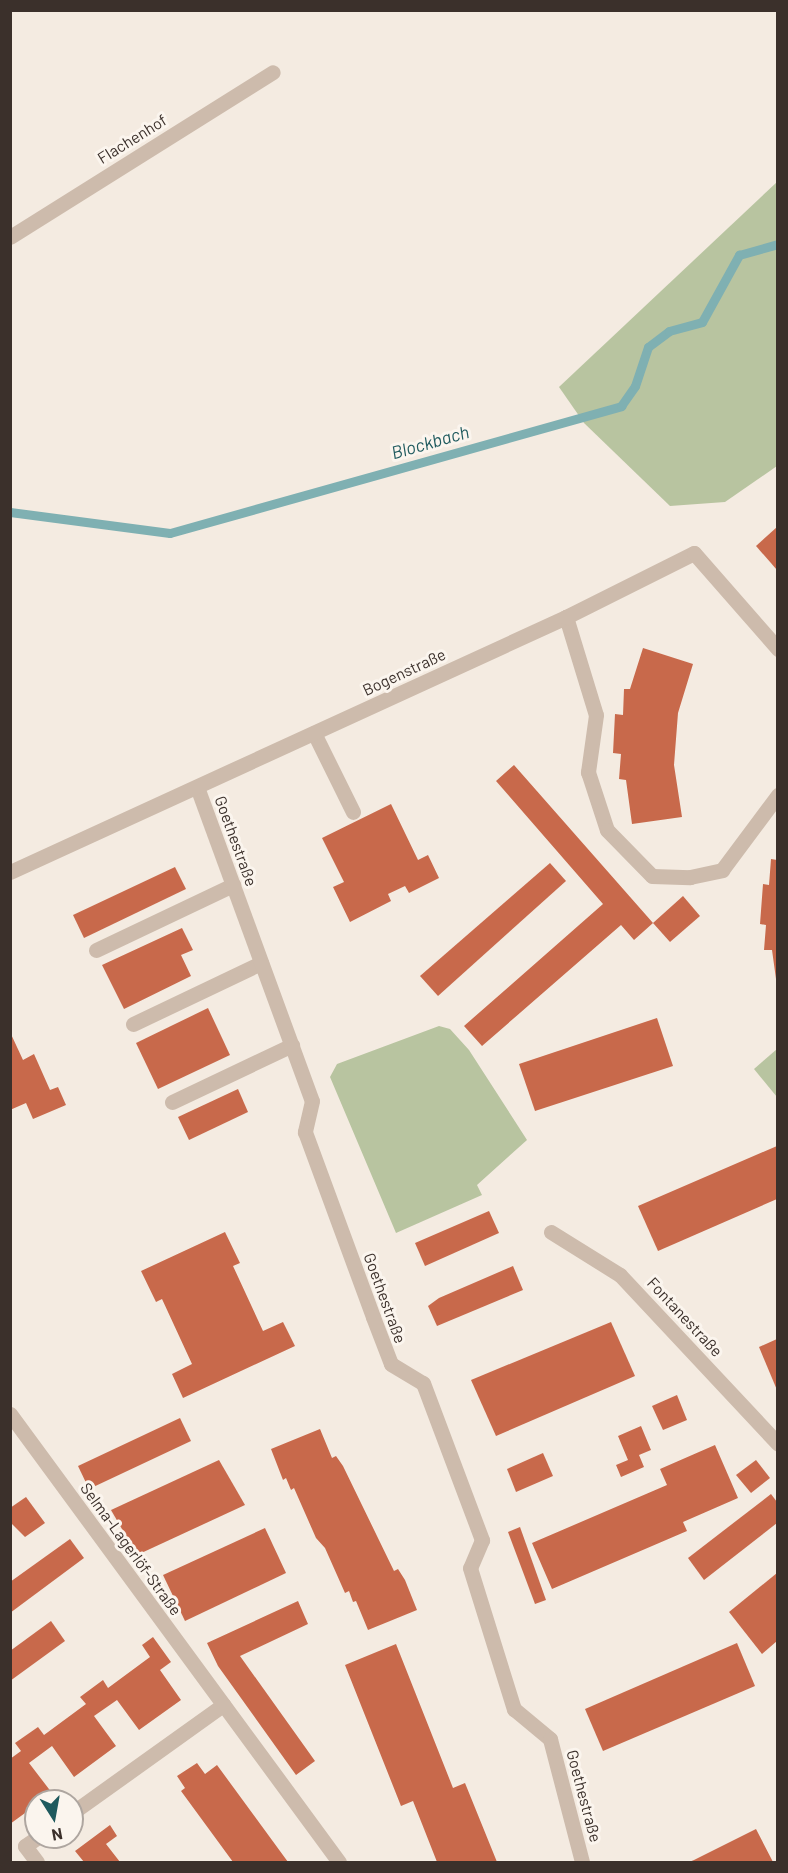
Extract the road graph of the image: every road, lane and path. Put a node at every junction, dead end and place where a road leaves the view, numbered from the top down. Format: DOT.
graph roads {
  1 [pos="273,72"];
  2 [pos="10,237"];
  3 [pos="566,617"];
  4 [pos="777,649"];
  5 [pos="315,733"];
  6 [pos="197,787"];
  7 [pos="777,795"];
  8 [pos="353,812"];
  9 [pos="10,872"];
  10 [pos="233,885"];
  11 [pos="96,950"];
  12 [pos="261,963"];
  13 [pos="134,1024"];
  14 [pos="292,1045"];
  15 [pos="172,1102"];
  16 [pos="551,1232"];
  17 [pos="10,1414"];
  18 [pos="777,1444"];
  19 [pos="223,1705"];
  20 [pos="84,1804"];
  21 [pos="27,1849"];
  22 [pos="37,1863"];
  23 [pos="339,1863"];
  24 [pos="582,1863"];
  1 -- 2 [label="street, Flachenhof"];
  3 -- 4 [label="street, Bogenstraße"];
  3 -- 5 [label="street, Bogenstraße"];
  3 -- 7 [label="street"];
  5 -- 6 [label="street, Bogenstraße"];
  5 -- 8 [label="street"];
  6 -- 9 [label="street, Bogenstraße"];
  6 -- 10 [label="street, Goethestraße"];
  10 -- 11 [label="street"];
  10 -- 12 [label="street, Goethestraße"];
  12 -- 13 [label="street"];
  12 -- 14 [label="street, Goethestraße"];
  14 -- 15 [label="street"];
  14 -- 24 [label="street, Goethestraße"];
  16 -- 18 [label="street, Fontanestraße"];
  17 -- 19 [label="street, Selma-Lagerlöf-Straße"];
  19 -- 20 [label="street"];
  19 -- 23 [label="street, Selma-Lagerlöf-Straße"];
  21 -- 22 [label="street"];
}
